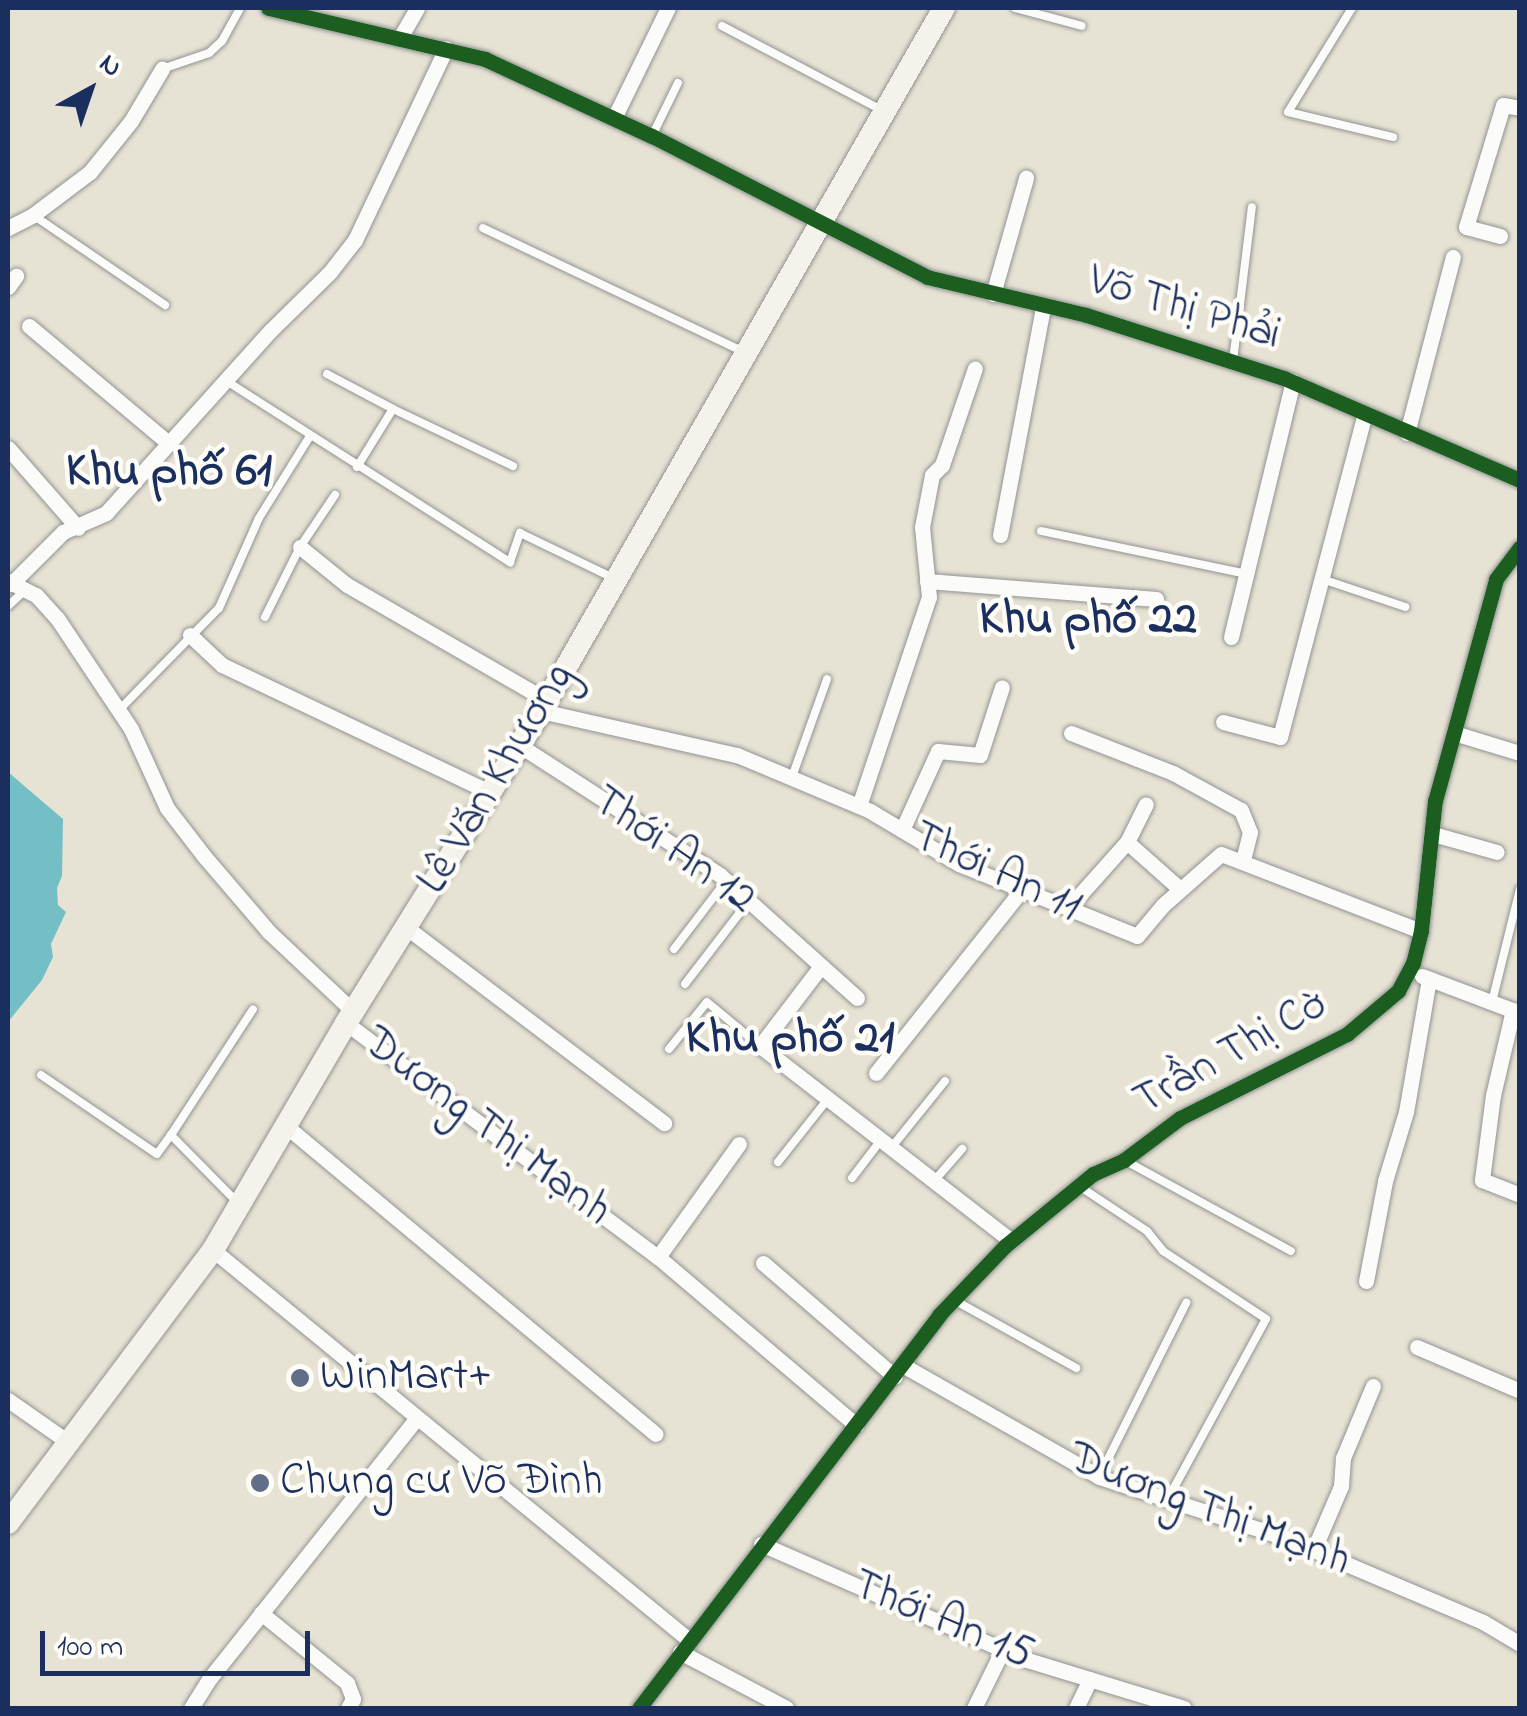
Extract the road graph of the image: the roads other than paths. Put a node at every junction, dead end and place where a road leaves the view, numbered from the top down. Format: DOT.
graph roads {
  1 [pos="240,8"];
  2 [pos="268,8"];
  3 [pos="417,8"];
  4 [pos="668,8"];
  5 [pos="944,8"];
  6 [pos="1015,8"];
  7 [pos="1352,8"];
  8 [pos="292,10"];
  9 [pos="722,26"];
  10 [pos="1082,26"];
  11 [pos="401,36"];
  12 [pos="446,48"];
  13 [pos="162,69"];
  14 [pos="678,83"];
  15 [pos="1520,108"];
  16 [pos="885,112"];
  17 [pos="614,118"];
  18 [pos="652,136"];
  19 [pos="1392,137"];
  20 [pos="1026,178"];
  21 [pos="1252,207"];
  22 [pos="34,216"];
  23 [pos="822,226"];
  24 [pos="8,228"];
  25 [pos="483,228"];
  26 [pos="1500,236"];
  27 [pos="1453,257"];
  28 [pos="993,294"];
  29 [pos="165,305"];
  30 [pos="1043,307"];
  31 [pos="28,326"];
  32 [pos="746,354"];
  33 [pos="1233,362"];
  34 [pos="975,368"];
  35 [pos="328,374"];
  36 [pos="1293,381"];
  37 [pos="228,382"];
  38 [pos="393,409"];
  39 [pos="1366,414"];
  40 [pos="1407,433"];
  41 [pos="310,436"];
  42 [pos="167,442"];
  43 [pos="8,448"];
  44 [pos="513,466"];
  45 [pos="357,468"];
  46 [pos="1520,480"];
  47 [pos="335,495"];
  48 [pos="78,528"];
  49 [pos="1041,531"];
  50 [pos="1000,535"];
  51 [pos="300,547"];
  52 [pos="1520,547"];
  53 [pos="1246,574"];
  54 [pos="615,579"];
  55 [pos="1322,579"];
  56 [pos="928,581"];
  57 [pos="14,585"];
  58 [pos="1156,600"];
  59 [pos="8,606"];
  60 [pos="1405,607"];
  61 [pos="264,617"];
  62 [pos="190,636"];
  63 [pos="1231,637"];
  64 [pos="827,679"];
  65 [pos="1002,687"];
  66 [pos="544,705"];
  67 [pos="118,711"];
  68 [pos="1223,722"];
  69 [pos="1071,733"];
  70 [pos="1454,733"];
  71 [pos="519,745"];
  72 [pos="1520,753"];
  73 [pos="792,776"];
  74 [pos="492,793"];
  75 [pos="1146,804"];
  76 [pos="859,806"];
  77 [pos="902,830"];
  78 [pos="1433,834"];
  79 [pos="1128,842"];
  80 [pos="1497,852"];
  81 [pos="1243,860"];
  82 [pos="726,881"];
  83 [pos="1024,887"];
  84 [pos="1180,888"];
  85 [pos="1520,889"];
  86 [pos="749,902"];
  87 [pos="1069,907"];
  88 [pos="407,928"];
  89 [pos="1421,930"];
  90 [pos="674,949"];
  91 [pos="821,966"];
  92 [pos="1409,971"];
  93 [pos="1429,978"];
  94 [pos="686,984"];
  95 [pos="857,998"];
  96 [pos="1492,1002"];
  97 [pos="253,1009"];
  98 [pos="1516,1012"];
  99 [pos="350,1018"];
  100 [pos="760,1046"];
  101 [pos="669,1048"];
  102 [pos="876,1073"];
  103 [pos="42,1075"];
  104 [pos="946,1081"];
  105 [pos="828,1099"];
  106 [pos="664,1122"];
  107 [pos="286,1126"];
  108 [pos="171,1135"];
  109 [pos="739,1144"];
  110 [pos="886,1144"];
  111 [pos="962,1149"];
  112 [pos="1124,1160"];
  113 [pos="778,1162"];
  114 [pos="852,1178"];
  115 [pos="934,1181"];
  116 [pos="1080,1186"];
  117 [pos="1520,1195"];
  118 [pos="240,1204"];
  119 [pos="1011,1241"];
  120 [pos="212,1250"];
  121 [pos="1292,1251"];
  122 [pos="658,1256"];
  123 [pos="763,1263"];
  124 [pos="1366,1281"];
  125 [pos="954,1300"];
  126 [pos="1186,1303"];
  127 [pos="1417,1347"];
  128 [pos="1076,1368"];
  129 [pos="899,1371"];
  130 [pos="1373,1386"];
  131 [pos="1520,1391"];
  132 [pos="8,1400"];
  133 [pos="417,1418"];
  134 [pos="856,1425"];
  135 [pos="656,1434"];
  136 [pos="68,1442"];
  137 [pos="1100,1477"];
  138 [pos="1168,1499"];
  139 [pos="8,1523"];
  140 [pos="760,1544"];
  141 [pos="1314,1550"];
  142 [pos="262,1612"];
  143 [pos="1520,1644"];
  144 [pos="685,1646"];
  145 [pos="1003,1650"];
  146 [pos="1090,1680"];
  147 [pos="191,1708"];
  148 [pos="348,1708"];
  149 [pos="640,1708"];
  150 [pos="786,1708"];
  151 [pos="974,1708"];
  152 [pos="1076,1708"];
  153 [pos="1184,1708"];
  1 -- 13 [label="lane"];
  2 -- 8 [label="street, Võ Thị Phải"];
  3 -- 11 [label="street"];
  4 -- 17 [label="street"];
  5 -- 16 [label="main road, Lê Văn Khương"];
  6 -- 10 [label="lane"];
  7 -- 19 [label="lane"];
  8 -- 11 [label="street, Võ Thị Phải"];
  9 -- 16 [label="lane"];
  11 -- 12 [label="street, Võ Thị Phải"];
  12 -- 17 [label="street, Võ Thị Phải"];
  12 -- 37 [label="street"];
  13 -- 22 [label="street"];
  14 -- 18 [label="lane"];
  15 -- 26 [label="street"];
  16 -- 23 [label="main road, Lê Văn Khương"];
  17 -- 18 [label="street, Võ Thị Phải"];
  18 -- 23 [label="street, Võ Thị Phải"];
  20 -- 28 [label="street"];
  21 -- 33 [label="lane"];
  22 -- 24 [label="street"];
  22 -- 29 [label="lane"];
  23 -- 28 [label="street, Võ Thị Phải"];
  23 -- 32 [label="main road, Lê Văn Khương"];
  25 -- 32 [label="lane"];
  27 -- 40 [label="street"];
  28 -- 30 [label="street, Võ Thị Phải"];
  30 -- 33 [label="street, Võ Thị Phải"];
  30 -- 50 [label="street"];
  31 -- 42 [label="street"];
  32 -- 54 [label="main road, Lê Văn Khương"];
  33 -- 36 [label="street, Võ Thị Phải"];
  34 -- 56 [label="street"];
  35 -- 38 [label="lane"];
  36 -- 39 [label="street, Võ Thị Phải"];
  36 -- 53 [label="street"];
  37 -- 41 [label="lane"];
  37 -- 42 [label="street"];
  38 -- 44 [label="lane"];
  38 -- 45 [label="lane"];
  39 -- 40 [label="street, Võ Thị Phải"];
  39 -- 55 [label="street"];
  40 -- 46 [label="street, Võ Thị Phải"];
  41 -- 45 [label="lane"];
  41 -- 62 [label="lane"];
  42 -- 48 [label="street"];
  43 -- 48 [label="street"];
  45 -- 54 [label="lane"];
  47 -- 51 [label="lane"];
  48 -- 57 [label="street"];
  49 -- 53 [label="lane"];
  51 -- 61 [label="lane"];
  51 -- 66 [label="street, Thới An 11"];
  52 -- 70 [label="street, Trần Thị Cờ"];
  53 -- 63 [label="street"];
  54 -- 66 [label="main road, Lê Văn Khương"];
  55 -- 60 [label="lane"];
  55 -- 68 [label="street"];
  56 -- 58 [label="street"];
  56 -- 76 [label="street"];
  57 -- 59 [label="lane"];
  57 -- 67 [label="street, Dương Thị Mạnh"];
  62 -- 67 [label="lane"];
  62 -- 74 [label="street"];
  64 -- 73 [label="lane"];
  65 -- 77 [label="street"];
  66 -- 71 [label="main road, Lê Văn Khương"];
  66 -- 73 [label="street, Thới An 11"];
  67 -- 99 [label="street, Dương Thị Mạnh"];
  69 -- 81 [label="street"];
  70 -- 72 [label="street"];
  70 -- 78 [label="street, Trần Thị Cờ"];
  71 -- 74 [label="main road, Lê Văn Khương"];
  71 -- 82 [label="street, Thới An 12"];
  73 -- 76 [label="street, Thới An 11"];
  74 -- 88 [label="main road, Lê Văn Khương"];
  75 -- 79 [label="street"];
  76 -- 77 [label="street, Thới An 11"];
  77 -- 83 [label="street, Thới An 11"];
  78 -- 80 [label="street"];
  78 -- 89 [label="street, Trần Thị Cờ"];
  79 -- 84 [label="street"];
  79 -- 87 [label="street"];
  81 -- 84 [label="street, Thới An 11"];
  81 -- 89 [label="street"];
  82 -- 86 [label="street, Thới An 12"];
  82 -- 90 [label="lane"];
  83 -- 87 [label="street, Thới An 11"];
  83 -- 102 [label="street"];
  84 -- 87 [label="street, Thới An 11"];
  85 -- 96 [label="lane"];
  86 -- 91 [label="street, Thới An 12"];
  86 -- 94 [label="lane"];
  88 -- 99 [label="main road, Lê Văn Khương"];
  88 -- 106 [label="street"];
  89 -- 92 [label="street, Trần Thị Cờ"];
  91 -- 95 [label="street, Thới An 12"];
  91 -- 100 [label="street"];
  92 -- 93 [label="street"];
  92 -- 112 [label="street, Trần Thị Cờ"];
  93 -- 96 [label="street"];
  93 -- 124 [label="street"];
  96 -- 98 [label="street"];
  97 -- 108 [label="lane"];
  98 -- 117 [label="street"];
  99 -- 107 [label="main road, Lê Văn Khương"];
  99 -- 122 [label="street, Dương Thị Mạnh"];
  100 -- 101 [label="lane"];
  100 -- 105 [label="street"];
  103 -- 108 [label="lane"];
  104 -- 110 [label="lane"];
  105 -- 110 [label="street"];
  105 -- 113 [label="lane"];
  107 -- 118 [label="main road, Lê Văn Khương"];
  107 -- 135 [label="street"];
  108 -- 118 [label="lane"];
  109 -- 122 [label="street"];
  110 -- 114 [label="lane"];
  110 -- 115 [label="street"];
  111 -- 115 [label="lane"];
  112 -- 116 [label="street, Trần Thị Cờ"];
  112 -- 121 [label="lane"];
  115 -- 119 [label="street"];
  116 -- 119 [label="street, Trần Thị Cờ"];
  116 -- 138 [label="lane"];
  118 -- 120 [label="main road, Lê Văn Khương"];
  119 -- 125 [label="street, Trần Thị Cờ"];
  120 -- 133 [label="street"];
  120 -- 136 [label="main road, Lê Văn Khương"];
  122 -- 134 [label="street, Dương Thị Mạnh"];
  123 -- 129 [label="street, Dương Thị Mạnh"];
  125 -- 128 [label="lane"];
  125 -- 129 [label="street, Trần Thị Cờ"];
  126 -- 137 [label="lane"];
  127 -- 131 [label="street"];
  129 -- 134 [label="street, Trần Thị Cờ"];
  129 -- 137 [label="street, Dương Thị Mạnh"];
  130 -- 141 [label="street"];
  132 -- 136 [label="street"];
  133 -- 142 [label="street"];
  133 -- 144 [label="street"];
  134 -- 140 [label="street, Trần Thị Cờ"];
  136 -- 139 [label="main road, Lê Văn Khương"];
  137 -- 138 [label="street, Dương Thị Mạnh"];
  138 -- 141 [label="street, Dương Thị Mạnh"];
  140 -- 144 [label="street, Trần Thị Cờ"];
  140 -- 145 [label="street, Thới An 15"];
  141 -- 143 [label="street, Dương Thị Mạnh"];
  142 -- 147 [label="street"];
  142 -- 148 [label="street"];
  144 -- 149 [label="street, Trần Thị Cờ"];
  144 -- 150 [label="street"];
  145 -- 146 [label="street, Thới An 15"];
  145 -- 151 [label="street"];
  146 -- 152 [label="street"];
  146 -- 153 [label="street, Thới An 15"];
}
